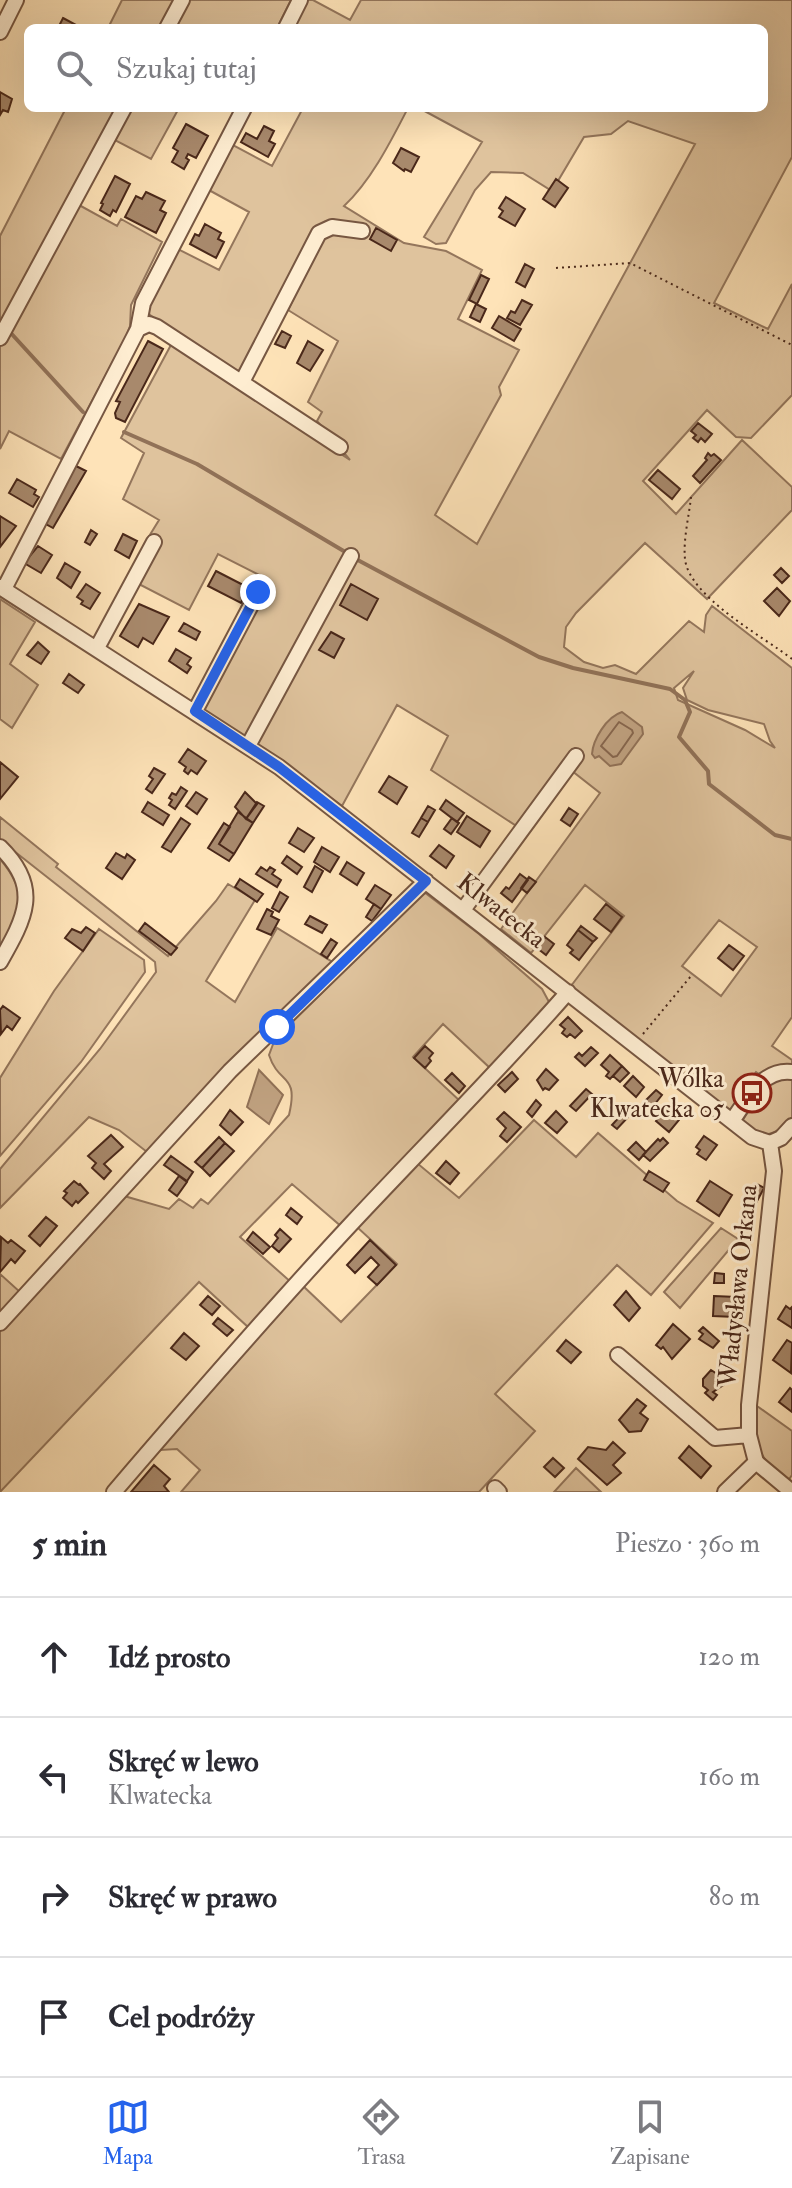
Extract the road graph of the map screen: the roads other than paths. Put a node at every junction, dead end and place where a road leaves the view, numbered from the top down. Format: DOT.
graph roads {
  1 [pos="16,0"];
  2 [pos="182,0"];
  3 [pos="300,0"];
  4 [pos="169,24"];
  5 [pos="288,24"];
  6 [pos="0,32"];
  7 [pos="122,112"];
  8 [pos="242,112"];
  9 [pos="362,231"];
  10 [pos="138,329"];
  11 [pos="0,338"];
  12 [pos="242,382"];
  13 [pos="340,447"];
  14 [pos="154,542"];
  15 [pos="351,556"];
  16 [pos="2,588"];
  17 [pos="258,592"];
  18 [pos="97,648"];
  19 [pos="195,711"];
  20 [pos="248,746"];
  21 [pos="576,756"];
  22 [pos="0,847"];
  23 [pos="426,881"];
  24 [pos="463,910"];
  25 [pos="0,962"];
  26 [pos="568,992"];
  27 [pos="792,1072"];
  28 [pos="732,1121"];
  29 [pos="792,1126"];
  30 [pos="770,1143"];
  31 [pos="0,1323"];
  32 [pos="618,1355"];
  33 [pos="749,1435"];
  34 [pos="756,1462"];
  35 [pos="791,1490"];
  36 [pos="114,1492"];
  37 [pos="725,1492"];
  1 -- 6 [label="street"];
  2 -- 4 [label="street"];
  3 -- 5 [label="street"];
  7 -- 11 [label="street"];
  8 -- 10 [label="street"];
  9 -- 12 [label="street"];
  10 -- 12 [label="street"];
  10 -- 16 [label="street"];
  12 -- 13 [label="street"];
  14 -- 18 [label="street"];
  15 -- 20 [label="street"];
  16 -- 18 [label="street, Klwatecka"];
  17 -- 19 [label="street"];
  18 -- 19 [label="street, Klwatecka"];
  19 -- 20 [label="street, Klwatecka"];
  20 -- 23 [label="street, Klwatecka"];
  21 -- 24 [label="street"];
  22 -- 25 [label="street"];
  23 -- 24 [label="street, Klwatecka"];
  23 -- 31 [label="street"];
  24 -- 26 [label="street, Klwatecka"];
  26 -- 28 [label="street, Klwatecka"];
  26 -- 36 [label="street"];
  27 -- 28 [label="street"];
  28 -- 30 [label="street, Klwatecka"];
  29 -- 30 [label="street"];
  30 -- 33 [label="street, Władysława Orkana"];
  32 -- 33 [label="street"];
  33 -- 34 [label="street, Władysława Orkana"];
  34 -- 35 [label="street"];
  34 -- 37 [label="street"];
}
